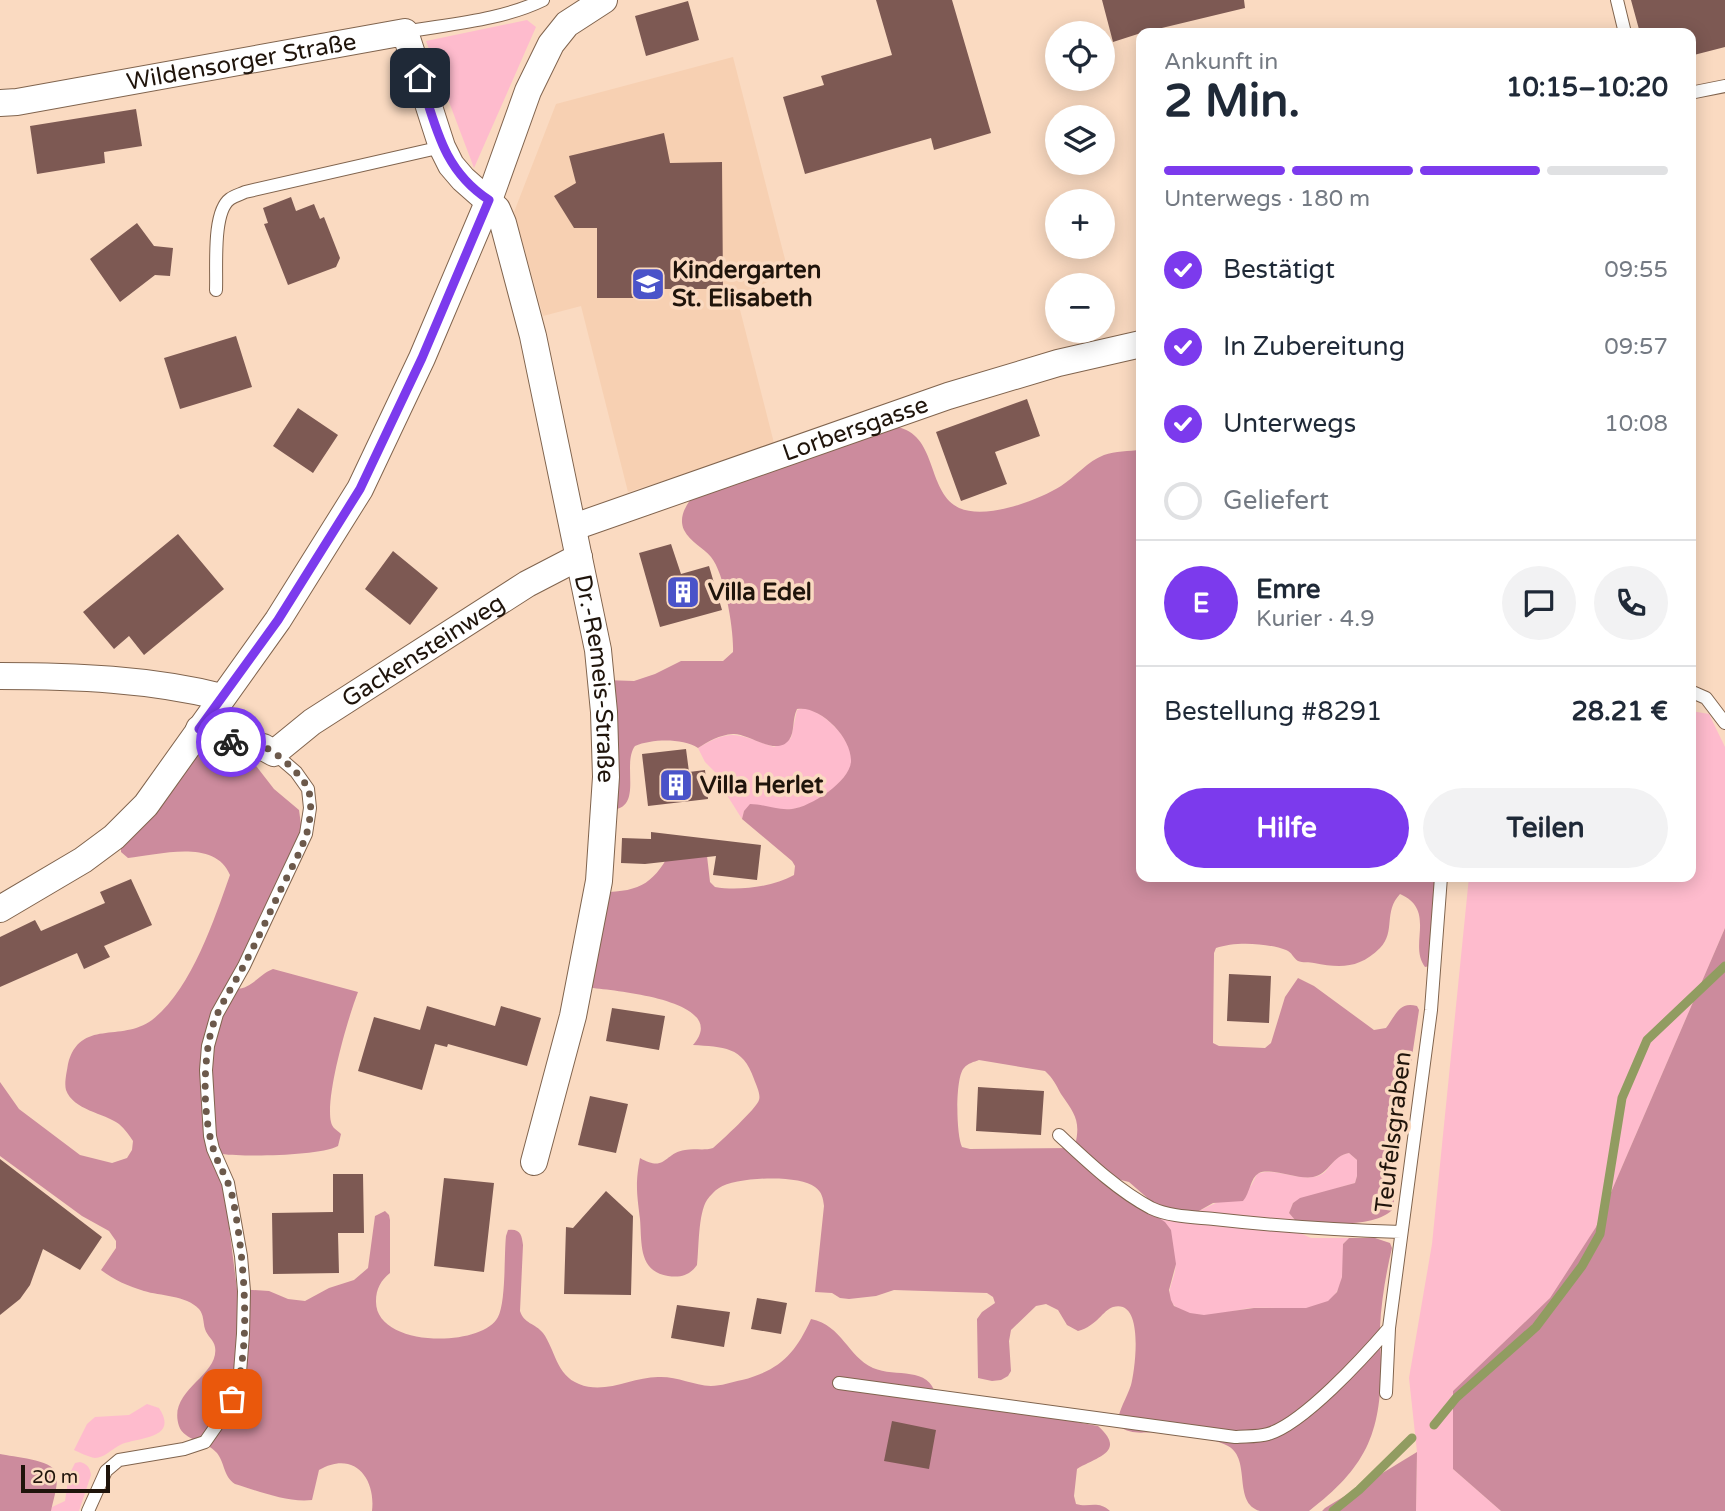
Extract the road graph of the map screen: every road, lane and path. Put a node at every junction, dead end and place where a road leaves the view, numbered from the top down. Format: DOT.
graph roads {
  1 [pos="543,0"];
  2 [pos="604,0"];
  3 [pos="1617,0"];
  4 [pos="1624,28"];
  5 [pos="405,32"];
  6 [pos="1725,86"];
  7 [pos="1696,92"];
  8 [pos="0,103"];
  9 [pos="442,147"];
  10 [pos="489,200"];
  11 [pos="216,290"];
  12 [pos="1136,346"];
  13 [pos="574,527"];
  14 [pos="579,557"];
  15 [pos="0,676"];
  16 [pos="1696,694"];
  17 [pos="222,697"];
  18 [pos="1725,723"];
  19 [pos="199,729"];
  20 [pos="274,753"];
  21 [pos="1441,882"];
  22 [pos="0,909"];
  23 [pos="1059,1135"];
  24 [pos="534,1162"];
  25 [pos="1401,1232"];
  26 [pos="1389,1328"];
  27 [pos="839,1383"];
  28 [pos="1386,1394"];
  29 [pos="89,1511"];
  1 -- 5 [label="lane"];
  2 -- 10 [label="street"];
  3 -- 4 [label="lane"];
  5 -- 8 [label="street, Wildensorger Straße"];
  5 -- 9 [label="street"];
  6 -- 7 [label="lane"];
  9 -- 10 [label="street"];
  9 -- 11 [label="lane"];
  10 -- 13 [label="street, Dr.-Remeis-Straße"];
  10 -- 17 [label="street"];
  12 -- 13 [label="street, Lorbersgasse"];
  13 -- 14 [label="street, Dr.-Remeis-Straße"];
  14 -- 20 [label="street, Gackensteinweg"];
  14 -- 24 [label="street, Dr.-Remeis-Straße"];
  15 -- 17 [label="street"];
  16 -- 18 [label="lane"];
  17 -- 19 [label="street"];
  19 -- 20 [label="street"];
  19 -- 22 [label="street"];
  20 -- 29 [label="lane"];
  21 -- 25 [label="lane, Teufelsgraben"];
  23 -- 25 [label="lane"];
  25 -- 26 [label="lane, Teufelsgraben"];
  26 -- 27 [label="lane"];
  26 -- 28 [label="lane, Teufelsgraben"];
}
